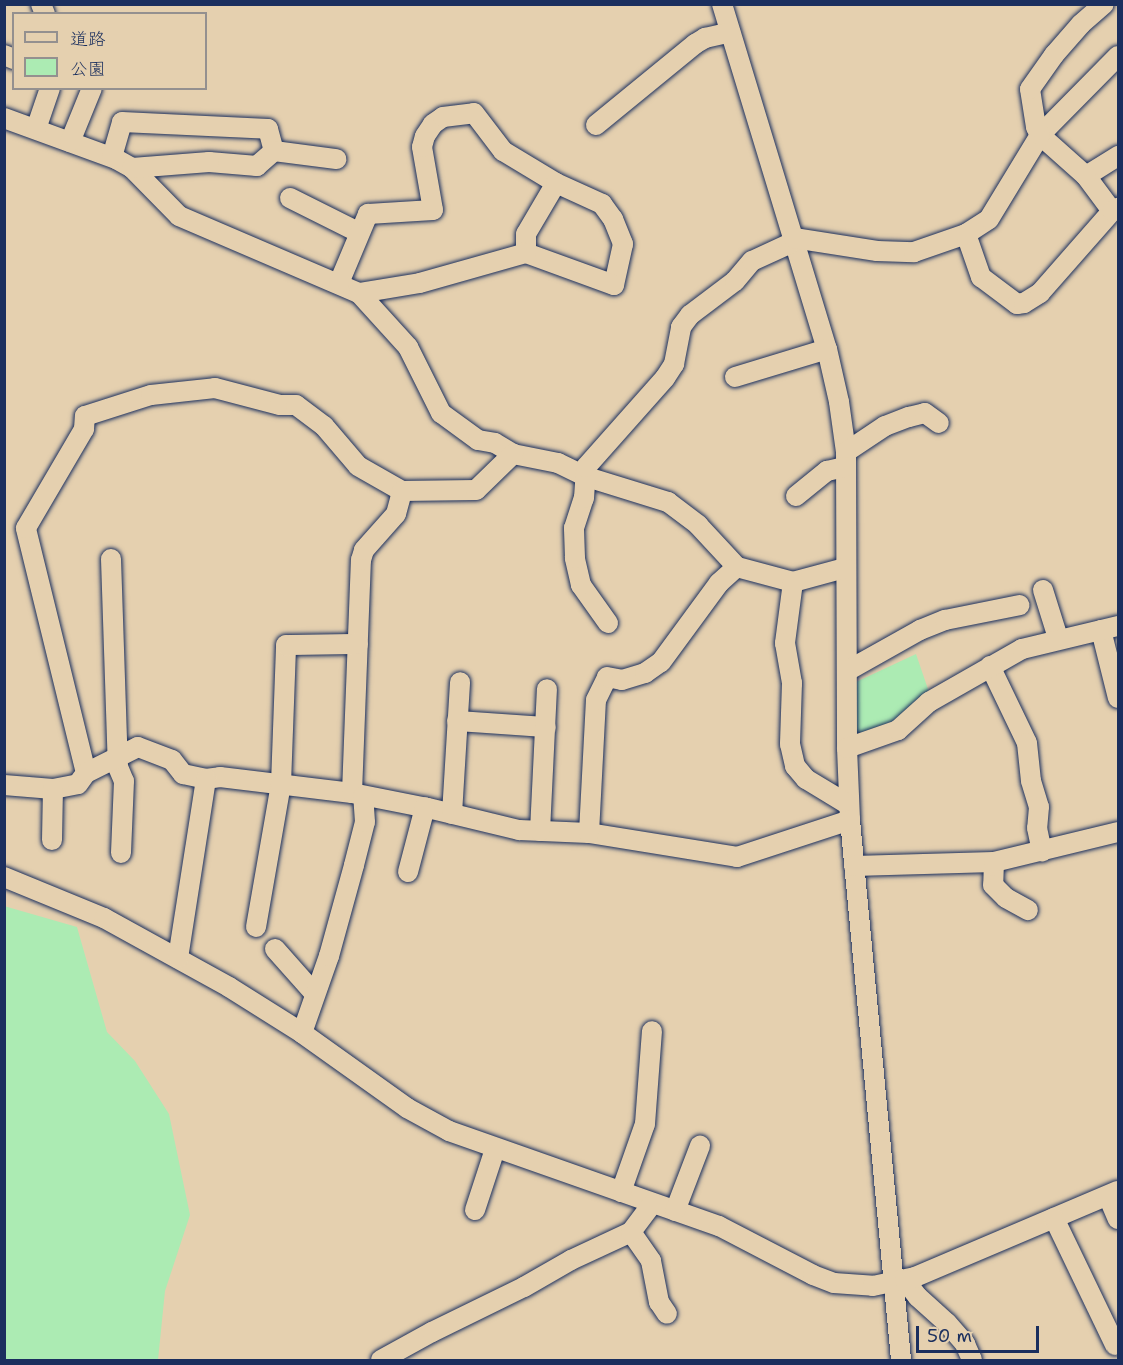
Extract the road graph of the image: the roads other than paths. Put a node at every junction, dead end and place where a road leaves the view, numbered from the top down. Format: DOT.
graph roads {
  1 [pos="722,4"];
  2 [pos="1104,4"];
  3 [pos="730,32"];
  4 [pos="1119,56"];
  5 [pos="49,90"];
  6 [pos="91,90"];
  7 [pos="4,118"];
  8 [pos="596,125"];
  9 [pos="36,129"];
  10 [pos="1040,135"];
  11 [pos="70,142"];
  12 [pos="274,151"];
  13 [pos="1119,156"];
  14 [pos="112,157"];
  15 [pos="336,159"];
  16 [pos="132,168"];
  17 [pos="1086,176"];
  18 [pos="556,183"];
  19 [pos="290,198"];
  20 [pos="1115,210"];
  21 [pos="358,232"];
  22 [pos="966,234"];
  23 [pos="794,238"];
  24 [pos="526,253"];
  25 [pos="339,284"];
  26 [pos="359,292"];
  27 [pos="827,349"];
  28 [pos="735,377"];
  29 [pos="939,423"];
  30 [pos="513,454"];
  31 [pos="845,460"];
  32 [pos="587,477"];
  33 [pos="402,491"];
  34 [pos="796,496"];
  35 [pos="111,558"];
  36 [pos="737,567"];
  37 [pos="845,568"];
  38 [pos="793,582"];
  39 [pos="1043,590"];
  40 [pos="1020,605"];
  41 [pos="608,623"];
  42 [pos="1110,628"];
  43 [pos="1058,638"];
  44 [pos="358,644"];
  45 [pos="990,666"];
  46 [pos="847,671"];
  47 [pos="459,682"];
  48 [pos="547,689"];
  49 [pos="1119,698"];
  50 [pos="458,721"];
  51 [pos="546,726"];
  52 [pos="847,748"];
  53 [pos="118,754"];
  54 [pos="86,773"];
  55 [pos="206,779"];
  56 [pos="281,784"];
  57 [pos="4,785"];
  58 [pos="53,789"];
  59 [pos="357,795"];
  60 [pos="425,807"];
  61 [pos="850,813"];
  62 [pos="452,814"];
  63 [pos="540,831"];
  64 [pos="1119,832"];
  65 [pos="589,833"];
  66 [pos="52,840"];
  67 [pos="1042,850"];
  68 [pos="121,853"];
  69 [pos="994,862"];
  70 [pos="854,866"];
  71 [pos="408,872"];
  72 [pos="4,877"];
  73 [pos="1028,910"];
  74 [pos="256,927"];
  75 [pos="275,949"];
  76 [pos="178,958"];
  77 [pos="315,994"];
  78 [pos="652,1030"];
  79 [pos="302,1033"];
  80 [pos="700,1146"];
  81 [pos="495,1149"];
  82 [pos="621,1192"];
  83 [pos="1113,1193"];
  84 [pos="652,1204"];
  85 [pos="476,1210"];
  86 [pos="675,1211"];
  87 [pos="1054,1218"];
  88 [pos="1119,1219"];
  89 [pos="631,1232"];
  90 [pos="900,1282"];
  91 [pos="667,1314"];
  92 [pos="1115,1345"];
  93 [pos="381,1360"];
  94 [pos="901,1360"];
  95 [pos="972,1360"];
  1 -- 3 [label="street"];
  2 -- 10 [label="street"];
  3 -- 8 [label="street"];
  3 -- 23 [label="street"];
  4 -- 10 [label="street"];
  5 -- 9 [label="street"];
  6 -- 11 [label="street"];
  7 -- 9 [label="street"];
  9 -- 11 [label="street"];
  10 -- 17 [label="street"];
  10 -- 22 [label="street"];
  11 -- 14 [label="street"];
  12 -- 14 [label="street"];
  12 -- 15 [label="street"];
  12 -- 16 [label="street"];
  13 -- 17 [label="street"];
  14 -- 16 [label="street"];
  16 -- 25 [label="street"];
  17 -- 20 [label="street"];
  18 -- 21 [label="street"];
  18 -- 24 [label="street"];
  18 -- 24 [label="street"];
  19 -- 21 [label="street"];
  20 -- 22 [label="street"];
  21 -- 25 [label="street"];
  22 -- 23 [label="street"];
  23 -- 27 [label="street"];
  23 -- 32 [label="street"];
  24 -- 26 [label="street"];
  25 -- 26 [label="street"];
  26 -- 30 [label="street"];
  27 -- 28 [label="street"];
  27 -- 31 [label="street"];
  29 -- 31 [label="street"];
  30 -- 32 [label="street"];
  30 -- 33 [label="street"];
  31 -- 34 [label="street"];
  31 -- 37 [label="street"];
  32 -- 36 [label="street"];
  32 -- 41 [label="street"];
  33 -- 44 [label="street"];
  33 -- 54 [label="street"];
  35 -- 53 [label="street"];
  36 -- 38 [label="street"];
  36 -- 65 [label="street"];
  37 -- 38 [label="street"];
  37 -- 46 [label="street"];
  38 -- 61 [label="street"];
  39 -- 43 [label="street"];
  40 -- 46 [label="street"];
  42 -- 43 [label="street"];
  42 -- 49 [label="street"];
  43 -- 45 [label="street"];
  44 -- 56 [label="street"];
  44 -- 59 [label="street"];
  45 -- 52 [label="street"];
  45 -- 67 [label="street"];
  46 -- 52 [label="street"];
  47 -- 50 [label="street"];
  48 -- 51 [label="street"];
  50 -- 51 [label="street"];
  50 -- 62 [label="street"];
  51 -- 63 [label="street"];
  52 -- 61 [label="street"];
  53 -- 54 [label="street"];
  53 -- 55 [label="street"];
  53 -- 68 [label="street"];
  54 -- 58 [label="street"];
  55 -- 56 [label="street"];
  55 -- 76 [label="street"];
  56 -- 59 [label="street"];
  56 -- 74 [label="street"];
  57 -- 58 [label="street"];
  58 -- 66 [label="street"];
  59 -- 60 [label="street"];
  59 -- 77 [label="street"];
  60 -- 62 [label="street"];
  60 -- 71 [label="street"];
  61 -- 65 [label="street"];
  61 -- 70 [label="street"];
  62 -- 63 [label="street"];
  63 -- 65 [label="street"];
  64 -- 67 [label="street"];
  67 -- 69 [label="street"];
  69 -- 70 [label="street"];
  69 -- 73 [label="street"];
  70 -- 90 [label="street"];
  72 -- 76 [label="street"];
  75 -- 77 [label="street"];
  76 -- 79 [label="street"];
  77 -- 79 [label="street"];
  78 -- 82 [label="street"];
  79 -- 81 [label="street"];
  80 -- 86 [label="street"];
  81 -- 82 [label="street"];
  81 -- 85 [label="street"];
  82 -- 84 [label="street"];
  83 -- 87 [label="street"];
  83 -- 88 [label="street"];
  84 -- 86 [label="street"];
  84 -- 89 [label="street"];
  86 -- 90 [label="street"];
  87 -- 90 [label="street"];
  87 -- 92 [label="street"];
  89 -- 91 [label="street"];
  89 -- 93 [label="street"];
  90 -- 94 [label="street"];
  90 -- 95 [label="street"];
}
